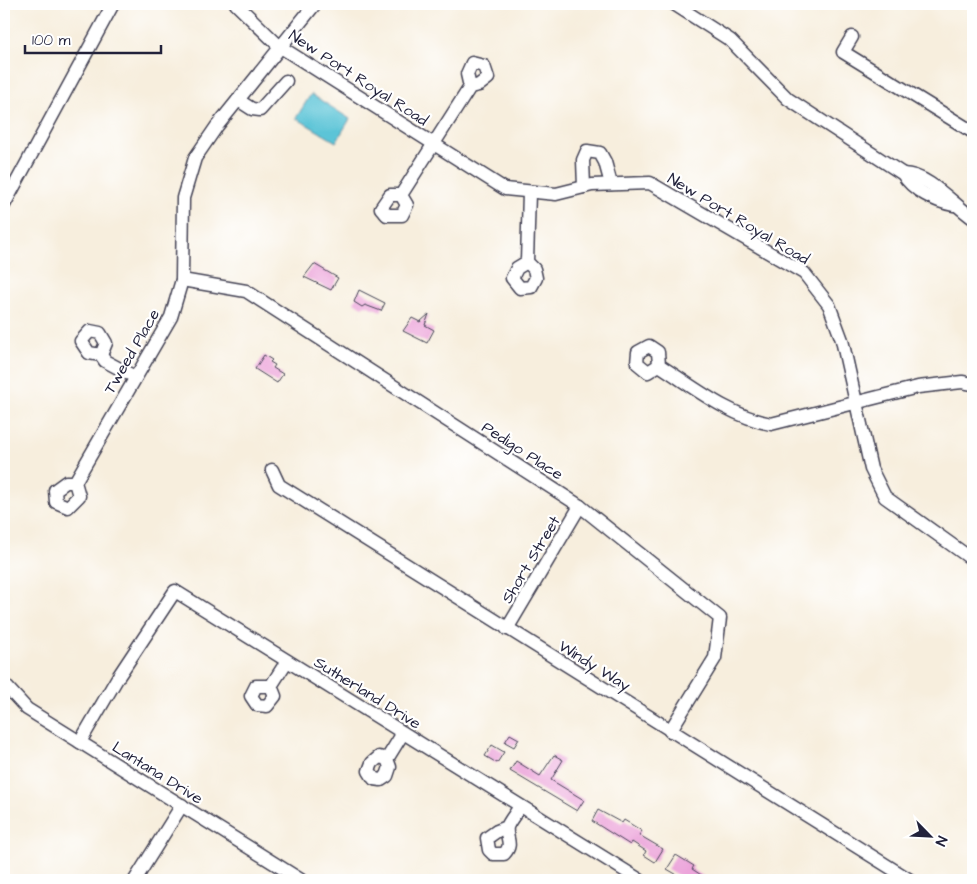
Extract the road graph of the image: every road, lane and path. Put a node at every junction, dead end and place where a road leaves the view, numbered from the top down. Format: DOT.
graph roads {
  1 [pos="113,4"];
  2 [pos="236,4"];
  3 [pos="315,4"];
  4 [pos="674,4"];
  5 [pos="852,37"];
  6 [pos="279,46"];
  7 [pos="286,81"];
  8 [pos="470,87"];
  9 [pos="238,100"];
  10 [pos="973,132"];
  11 [pos="434,146"];
  12 [pos="611,184"];
  13 [pos="584,187"];
  14 [pos="529,192"];
  15 [pos="401,195"];
  16 [pos="4,205"];
  17 [pos="973,218"];
  18 [pos="527,262"];
  19 [pos="182,280"];
  20 [pos="101,355"];
  21 [pos="659,365"];
  22 [pos="135,377"];
  23 [pos="973,384"];
  24 [pos="856,404"];
  25 [pos="272,470"];
  26 [pos="74,482"];
  27 [pos="580,506"];
  28 [pos="973,560"];
  29 [pos="507,629"];
  30 [pos="287,661"];
  31 [pos="4,684"];
  32 [pos="271,686"];
  33 [pos="670,731"];
  34 [pos="403,733"];
  35 [pos="80,742"];
  36 [pos="387,759"];
  37 [pos="182,805"];
  38 [pos="520,806"];
  39 [pos="507,827"];
  40 [pos="633,878"];
  41 [pos="135,880"];
  42 [pos="301,880"];
  43 [pos="910,880"];
  1 -- 16 [label="street"];
  2 -- 6 [label="street, New Port Royal Road"];
  3 -- 6 [label="street, Tweed Place"];
  4 -- 17 [label="street"];
  5 -- 10 [label="street"];
  6 -- 9 [label="street, Tweed Place"];
  6 -- 11 [label="street, New Port Royal Road"];
  7 -- 9 [label="street"];
  8 -- 11 [label="street"];
  9 -- 19 [label="street, Tweed Place"];
  11 -- 14 [label="street, New Port Royal Road"];
  11 -- 15 [label="street"];
  12 -- 13 [label="street, New Port Royal Road"];
  12 -- 13 [label="street"];
  12 -- 24 [label="street, New Port Royal Road"];
  13 -- 14 [label="street, New Port Royal Road"];
  14 -- 18 [label="street"];
  19 -- 22 [label="street, Tweed Place"];
  19 -- 27 [label="street, Pedigo Place"];
  20 -- 22 [label="street"];
  21 -- 24 [label="street"];
  22 -- 26 [label="street, Tweed Place"];
  23 -- 24 [label="street"];
  24 -- 28 [label="street, New Port Royal Road"];
  25 -- 29 [label="street, Windy Way"];
  27 -- 29 [label="street, Short Street"];
  27 -- 33 [label="street, Pedigo Place"];
  29 -- 33 [label="street, Windy Way"];
  30 -- 32 [label="street"];
  30 -- 34 [label="street, Sutherland Drive"];
  30 -- 35 [label="street, Sutherland Drive"];
  31 -- 35 [label="street, Lantana Drive"];
  33 -- 43 [label="street, Windy Way"];
  34 -- 36 [label="street"];
  34 -- 38 [label="street, Sutherland Drive"];
  35 -- 37 [label="street, Lantana Drive"];
  37 -- 41 [label="street"];
  37 -- 42 [label="street, Lantana Drive"];
  38 -- 39 [label="street"];
  38 -- 40 [label="street, Sutherland Drive"];
}
